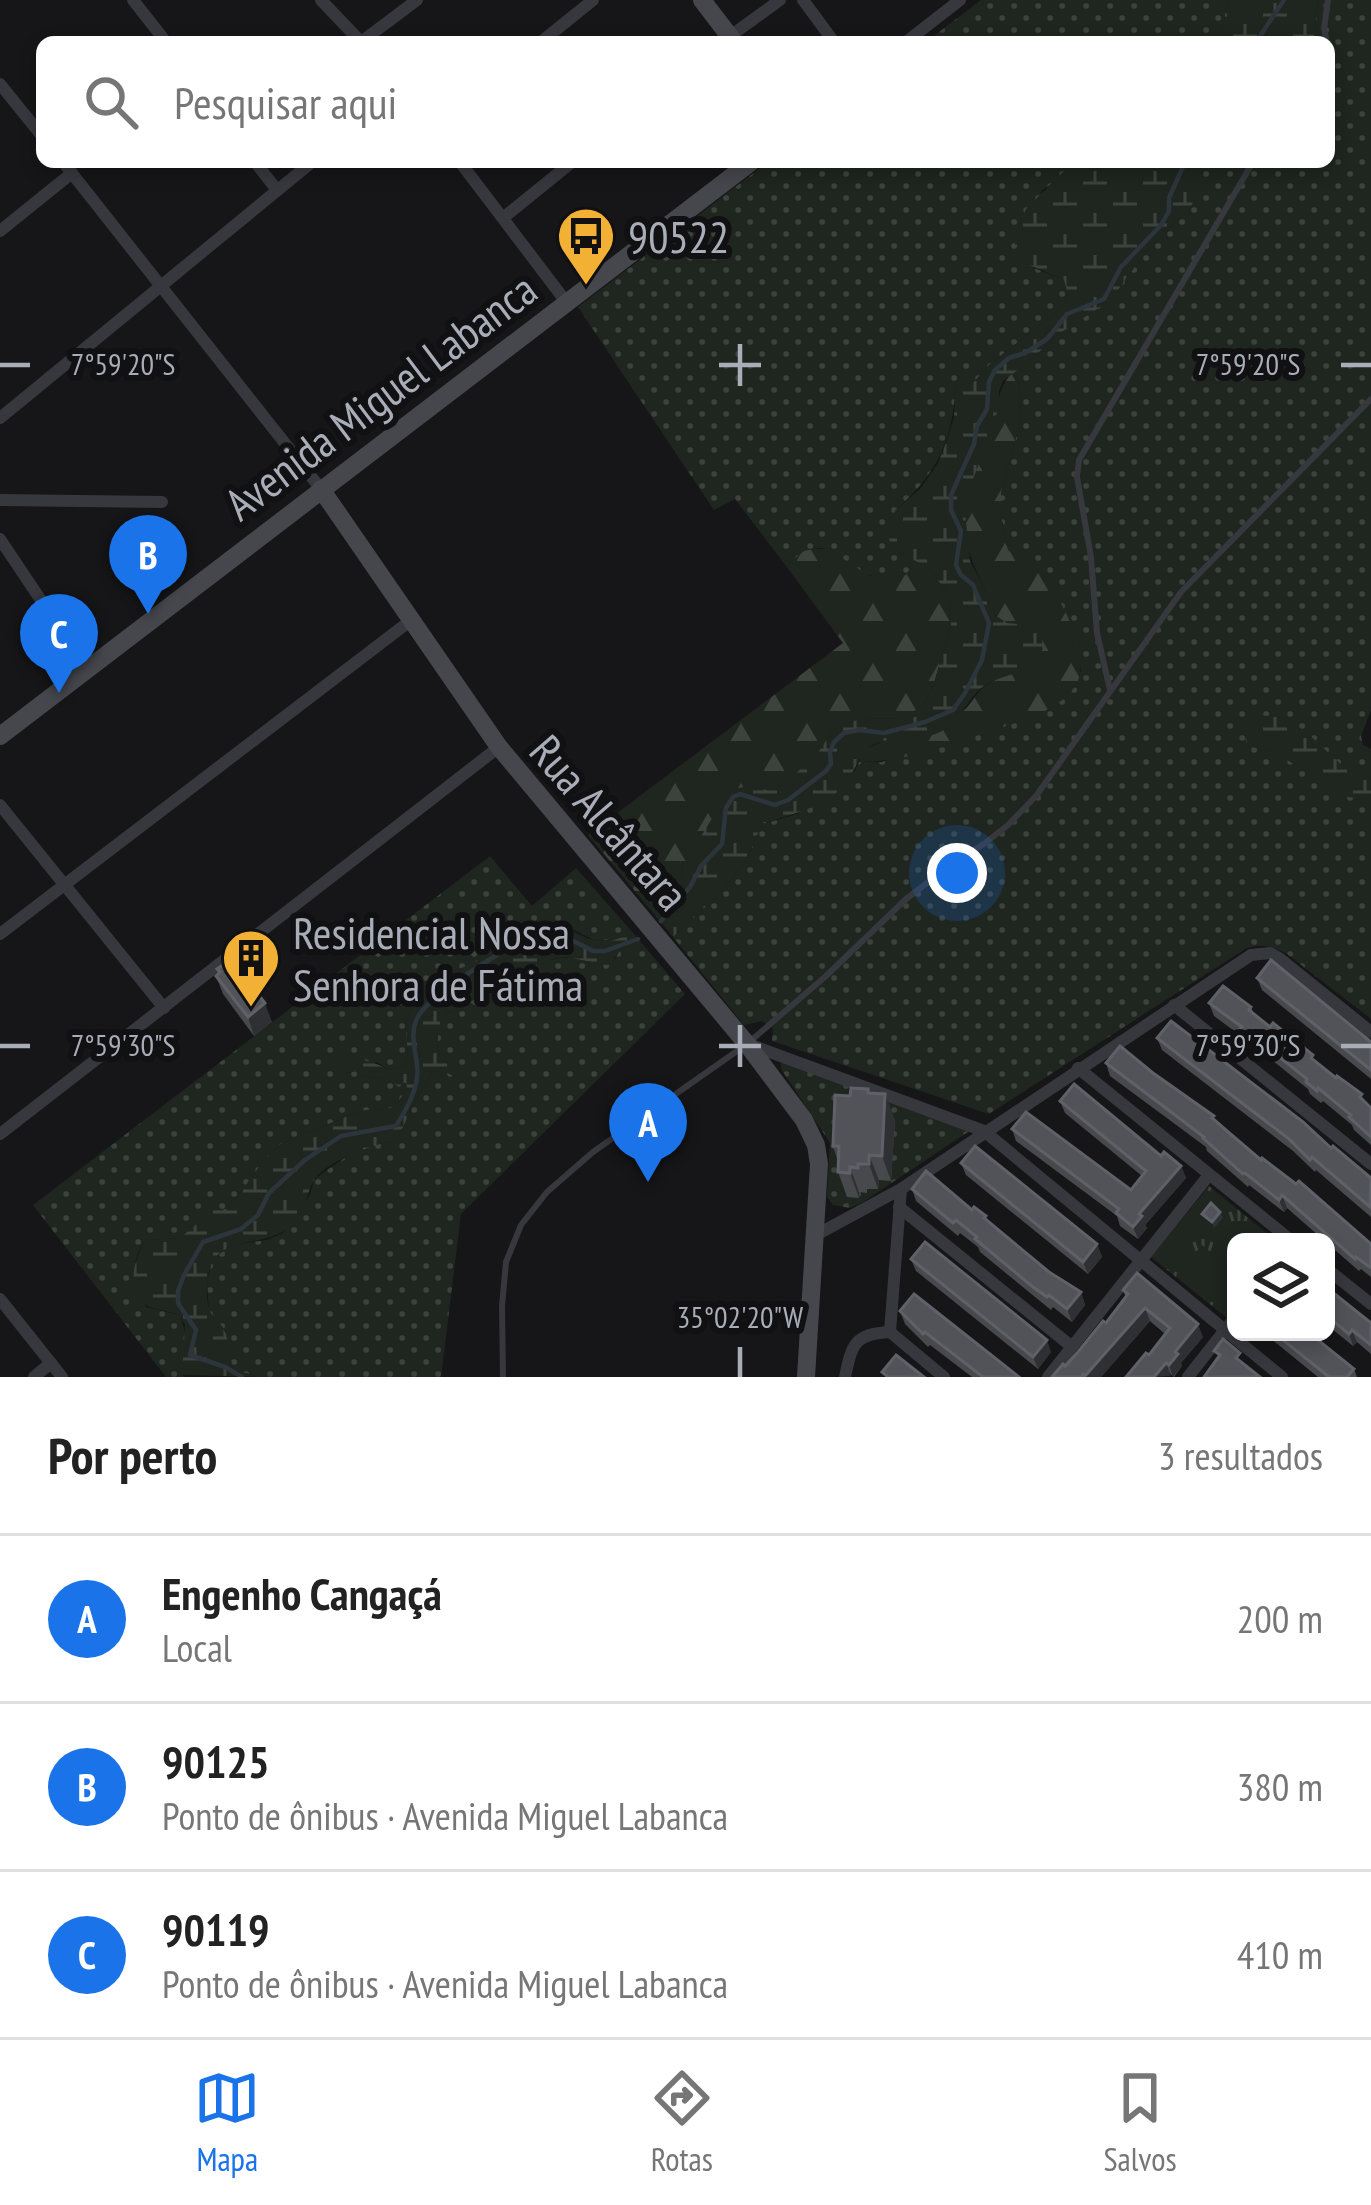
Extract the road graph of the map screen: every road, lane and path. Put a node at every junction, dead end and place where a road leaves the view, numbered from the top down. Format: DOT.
graph roads {
  1 [pos="133,0"];
  2 [pos="321,0"];
  3 [pos="417,0"];
  4 [pos="593,0"];
  5 [pos="702,0"];
  6 [pos="779,0"];
  7 [pos="803,0"];
  8 [pos="960,0"];
  9 [pos="1328,0"];
  10 [pos="161,36"];
  11 [pos="355,36"];
  12 [pos="369,36"];
  13 [pos="548,36"];
  14 [pos="725,36"];
  15 [pos="733,36"];
  16 [pos="830,36"];
  17 [pos="914,36"];
  18 [pos="1326,36"];
  19 [pos="0,84"];
  20 [pos="36,129"];
  21 [pos="66,168"];
  22 [pos="68,168"];
  23 [pos="260,168"];
  24 [pos="304,168"];
  25 [pos="464,168"];
  26 [pos="564,168"];
  27 [pos="743,168"];
  28 [pos="1249,168"];
  29 [pos="277,190"];
  30 [pos="502,218"];
  31 [pos="0,232"];
  32 [pos="160,288"];
  33 [pos="567,303"];
  34 [pos="1371,399"];
  35 [pos="0,418"];
  36 [pos="321,489"];
  37 [pos="0,500"];
  38 [pos="162,502"];
  39 [pos="0,539"];
  40 [pos="410,621"];
  41 [pos="87,669"];
  42 [pos="1110,693"];
  43 [pos="0,736"];
  44 [pos="500,748"];
  45 [pos="0,805"];
  46 [pos="65,883"];
  47 [pos="0,934"];
  48 [pos="1174,1006"];
  49 [pos="164,1008"];
  50 [pos="1371,1032"];
  51 [pos="747,1044"];
  52 [pos="1078,1068"];
  53 [pos="985,1131"];
  54 [pos="0,1134"];
  55 [pos="1371,1164"];
  56 [pos="1209,1175"];
  57 [pos="901,1189"];
  58 [pos="899,1207"];
  59 [pos="1281,1233"];
  60 [pos="816,1235"];
  61 [pos="1140,1261"];
  62 [pos="1335,1275"];
  63 [pos="0,1298"];
  64 [pos="1371,1304"];
  65 [pos="1227,1328"];
  66 [pos="1225,1331"];
  67 [pos="890,1332"];
  68 [pos="1071,1346"];
  69 [pos="51,1363"];
  70 [pos="34,1377"];
  71 [pos="62,1377"];
  72 [pos="503,1377"];
  73 [pos="806,1377"];
  74 [pos="845,1377"];
  75 [pos="944,1377"];
  76 [pos="1048,1377"];
  77 [pos="1188,1377"];
  78 [pos="1282,1377"];
  1 -- 10 [label="street"];
  2 -- 11 [label="street"];
  3 -- 12 [label="street"];
  4 -- 13 [label="street"];
  5 -- 14 [label="street"];
  6 -- 15 [label="street"];
  7 -- 16 [label="street"];
  8 -- 17 [label="street"];
  9 -- 18 [label="lane"];
  19 -- 20 [label="street"];
  21 -- 31 [label="street"];
  22 -- 32 [label="street"];
  23 -- 29 [label="street"];
  24 -- 29 [label="street"];
  25 -- 30 [label="street"];
  26 -- 30 [label="street"];
  27 -- 33 [label="street, Avenida Miguel Labanca"];
  28 -- 42 [label="lane"];
  29 -- 32 [label="street"];
  30 -- 33 [label="street"];
  32 -- 35 [label="street"];
  32 -- 36 [label="street"];
  33 -- 36 [label="street, Avenida Miguel Labanca"];
  34 -- 42 [label="lane"];
  36 -- 40 [label="street"];
  36 -- 41 [label="street, Avenida Miguel Labanca"];
  37 -- 38 [label="street"];
  39 -- 41 [label="street"];
  40 -- 44 [label="street"];
  40 -- 46 [label="street"];
  41 -- 43 [label="street, Avenida Miguel Labanca"];
  42 -- 51 [label="lane"];
  44 -- 49 [label="street, Rua Alcântara"];
  44 -- 51 [label="street, Rua Alcântara"];
  45 -- 46 [label="street"];
  46 -- 47 [label="street"];
  46 -- 49 [label="street"];
  48 -- 50 [label="street"];
  48 -- 52 [label="street"];
  48 -- 55 [label="street"];
  49 -- 54 [label="street, Rua Alcântara"];
  51 -- 53 [label="street"];
  51 -- 60 [label="street, Rua Alcântara"];
  51 -- 72 [label="lane"];
  52 -- 53 [label="street"];
  52 -- 56 [label="street"];
  53 -- 57 [label="street"];
  53 -- 61 [label="street"];
  56 -- 59 [label="street"];
  56 -- 61 [label="street"];
  57 -- 58 [label="street"];
  57 -- 60 [label="street"];
  58 -- 67 [label="street"];
  58 -- 68 [label="street"];
  60 -- 73 [label="street, Rua Alcântara"];
  61 -- 66 [label="street"];
  61 -- 68 [label="street"];
  62 -- 64 [label="street"];
  63 -- 69 [label="street"];
  65 -- 66 [label="street"];
  66 -- 77 [label="street"];
  66 -- 78 [label="street"];
  67 -- 74 [label="street"];
  67 -- 75 [label="street"];
  68 -- 76 [label="street"];
  69 -- 70 [label="street"];
  69 -- 71 [label="street"];
}
